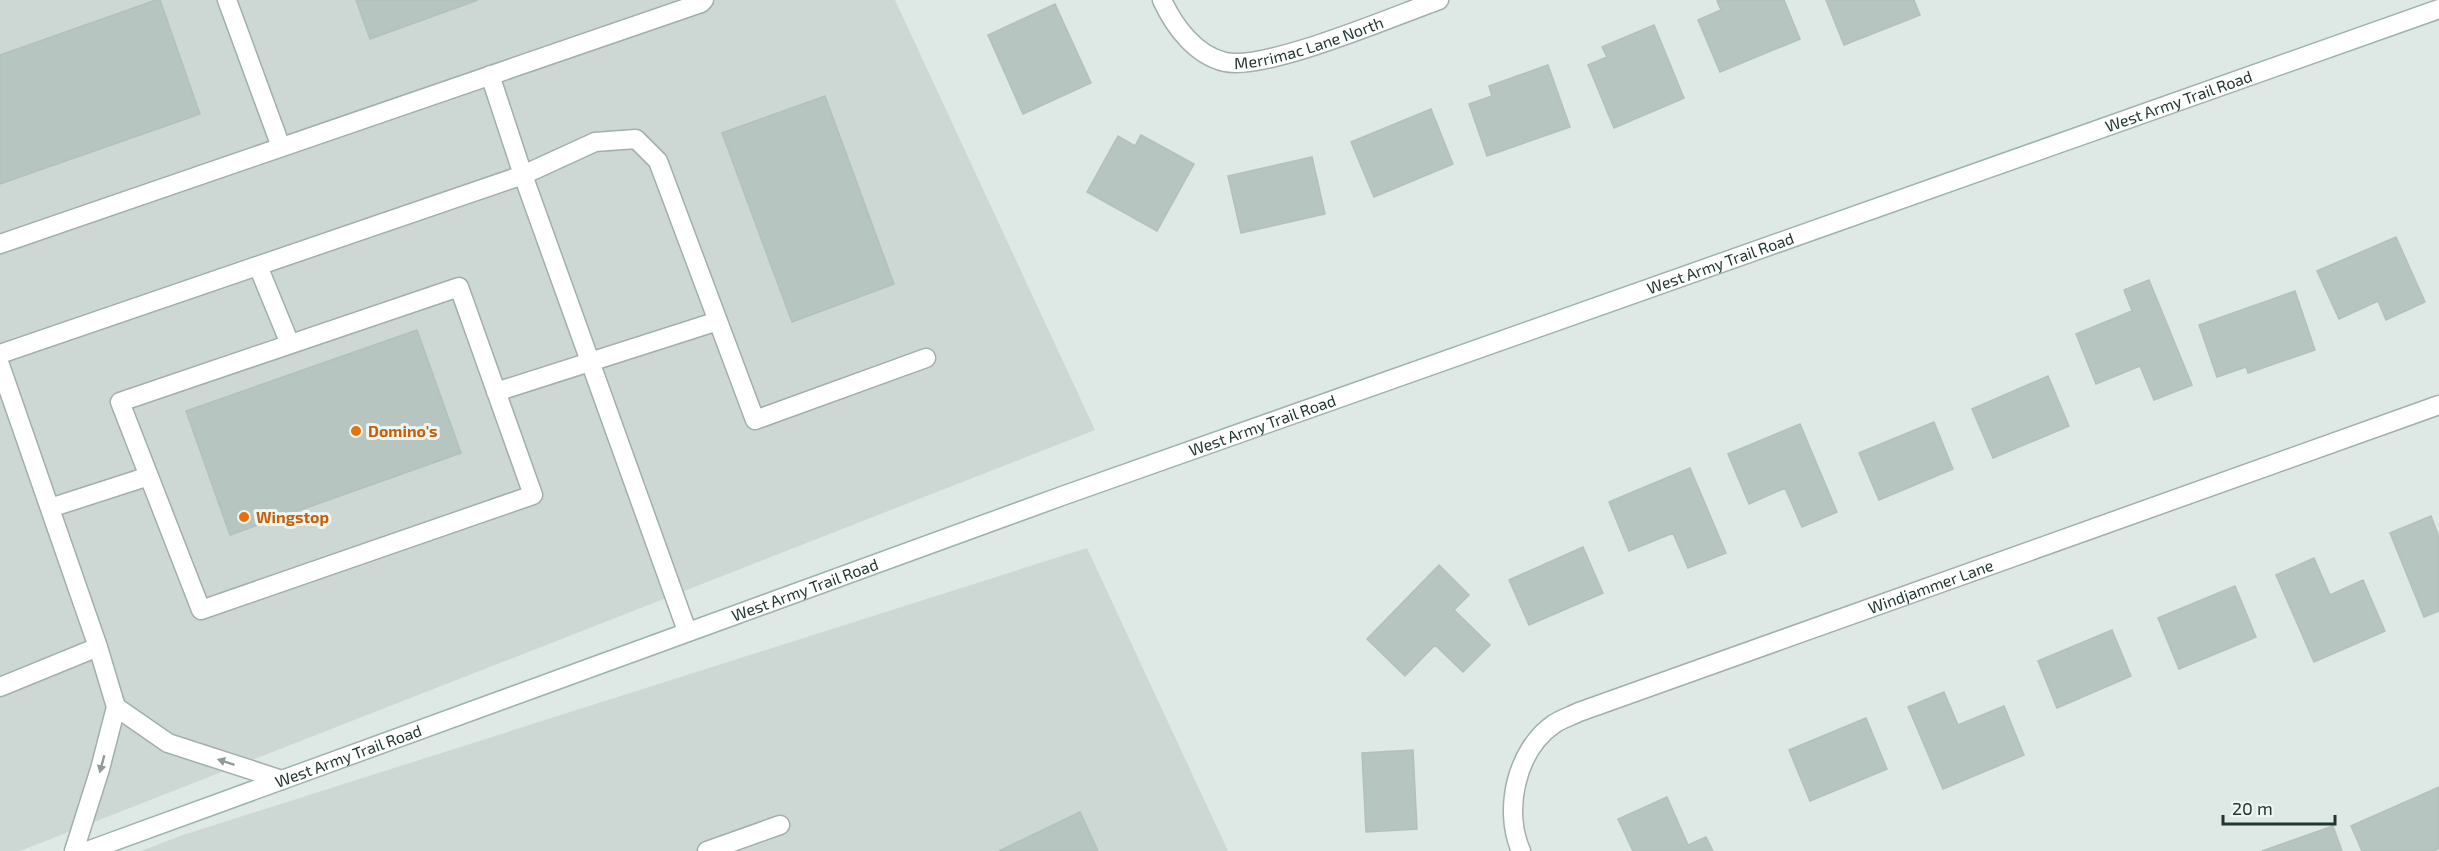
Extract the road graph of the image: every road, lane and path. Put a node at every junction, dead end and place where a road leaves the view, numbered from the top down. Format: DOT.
graph roads {
  1 [pos="227,0"];
  2 [pos="704,0"];
  3 [pos="1162,0"];
  4 [pos="1439,0"];
  5 [pos="2439,9"];
  6 [pos="490,75"];
  7 [pos="281,147"];
  8 [pos="523,175"];
  9 [pos="0,244"];
  10 [pos="258,266"];
  11 [pos="718,321"];
  12 [pos="290,344"];
  13 [pos="0,354"];
  14 [pos="926,358"];
  15 [pos="590,361"];
  16 [pos="0,365"];
  17 [pos="496,392"];
  18 [pos="2439,405"];
  19 [pos="149,476"];
  20 [pos="50,508"];
  21 [pos="687,631"];
  22 [pos="98,647"];
  23 [pos="0,687"];
  24 [pos="116,707"];
  25 [pos="282,780"];
  26 [pos="780,825"];
  27 [pos="74,851"];
  28 [pos="87,851"];
  29 [pos="707,851"];
  30 [pos="1521,851"];
  1 -- 7 [label="main road"];
  2 -- 6 [label="main road"];
  3 -- 4 [label="main road, Merrimac Lane North"];
  5 -- 21 [label="main road, West Army Trail Road"];
  6 -- 7 [label="main road"];
  6 -- 8 [label="main road"];
  7 -- 9 [label="main road"];
  8 -- 10 [label="main road"];
  8 -- 11 [label="main road"];
  8 -- 15 [label="main road"];
  10 -- 12 [label="main road"];
  10 -- 13 [label="main road"];
  11 -- 14 [label="main road"];
  11 -- 15 [label="main road"];
  12 -- 17 [label="main road"];
  12 -- 19 [label="main road"];
  15 -- 17 [label="main road"];
  15 -- 21 [label="main road"];
  16 -- 20 [label="main road"];
  17 -- 19 [label="main road"];
  18 -- 30 [label="main road, Windjammer Lane"];
  19 -- 20 [label="main road"];
  20 -- 22 [label="main road"];
  21 -- 25 [label="main road, West Army Trail Road"];
  22 -- 23 [label="main road"];
  22 -- 24 [label="main road"];
  25 -- 24 [label="main road, one-way"];
  24 -- 27 [label="main road, one-way"];
  25 -- 28 [label="main road, West Army Trail Road"];
  26 -- 29 [label="main road"];
}
